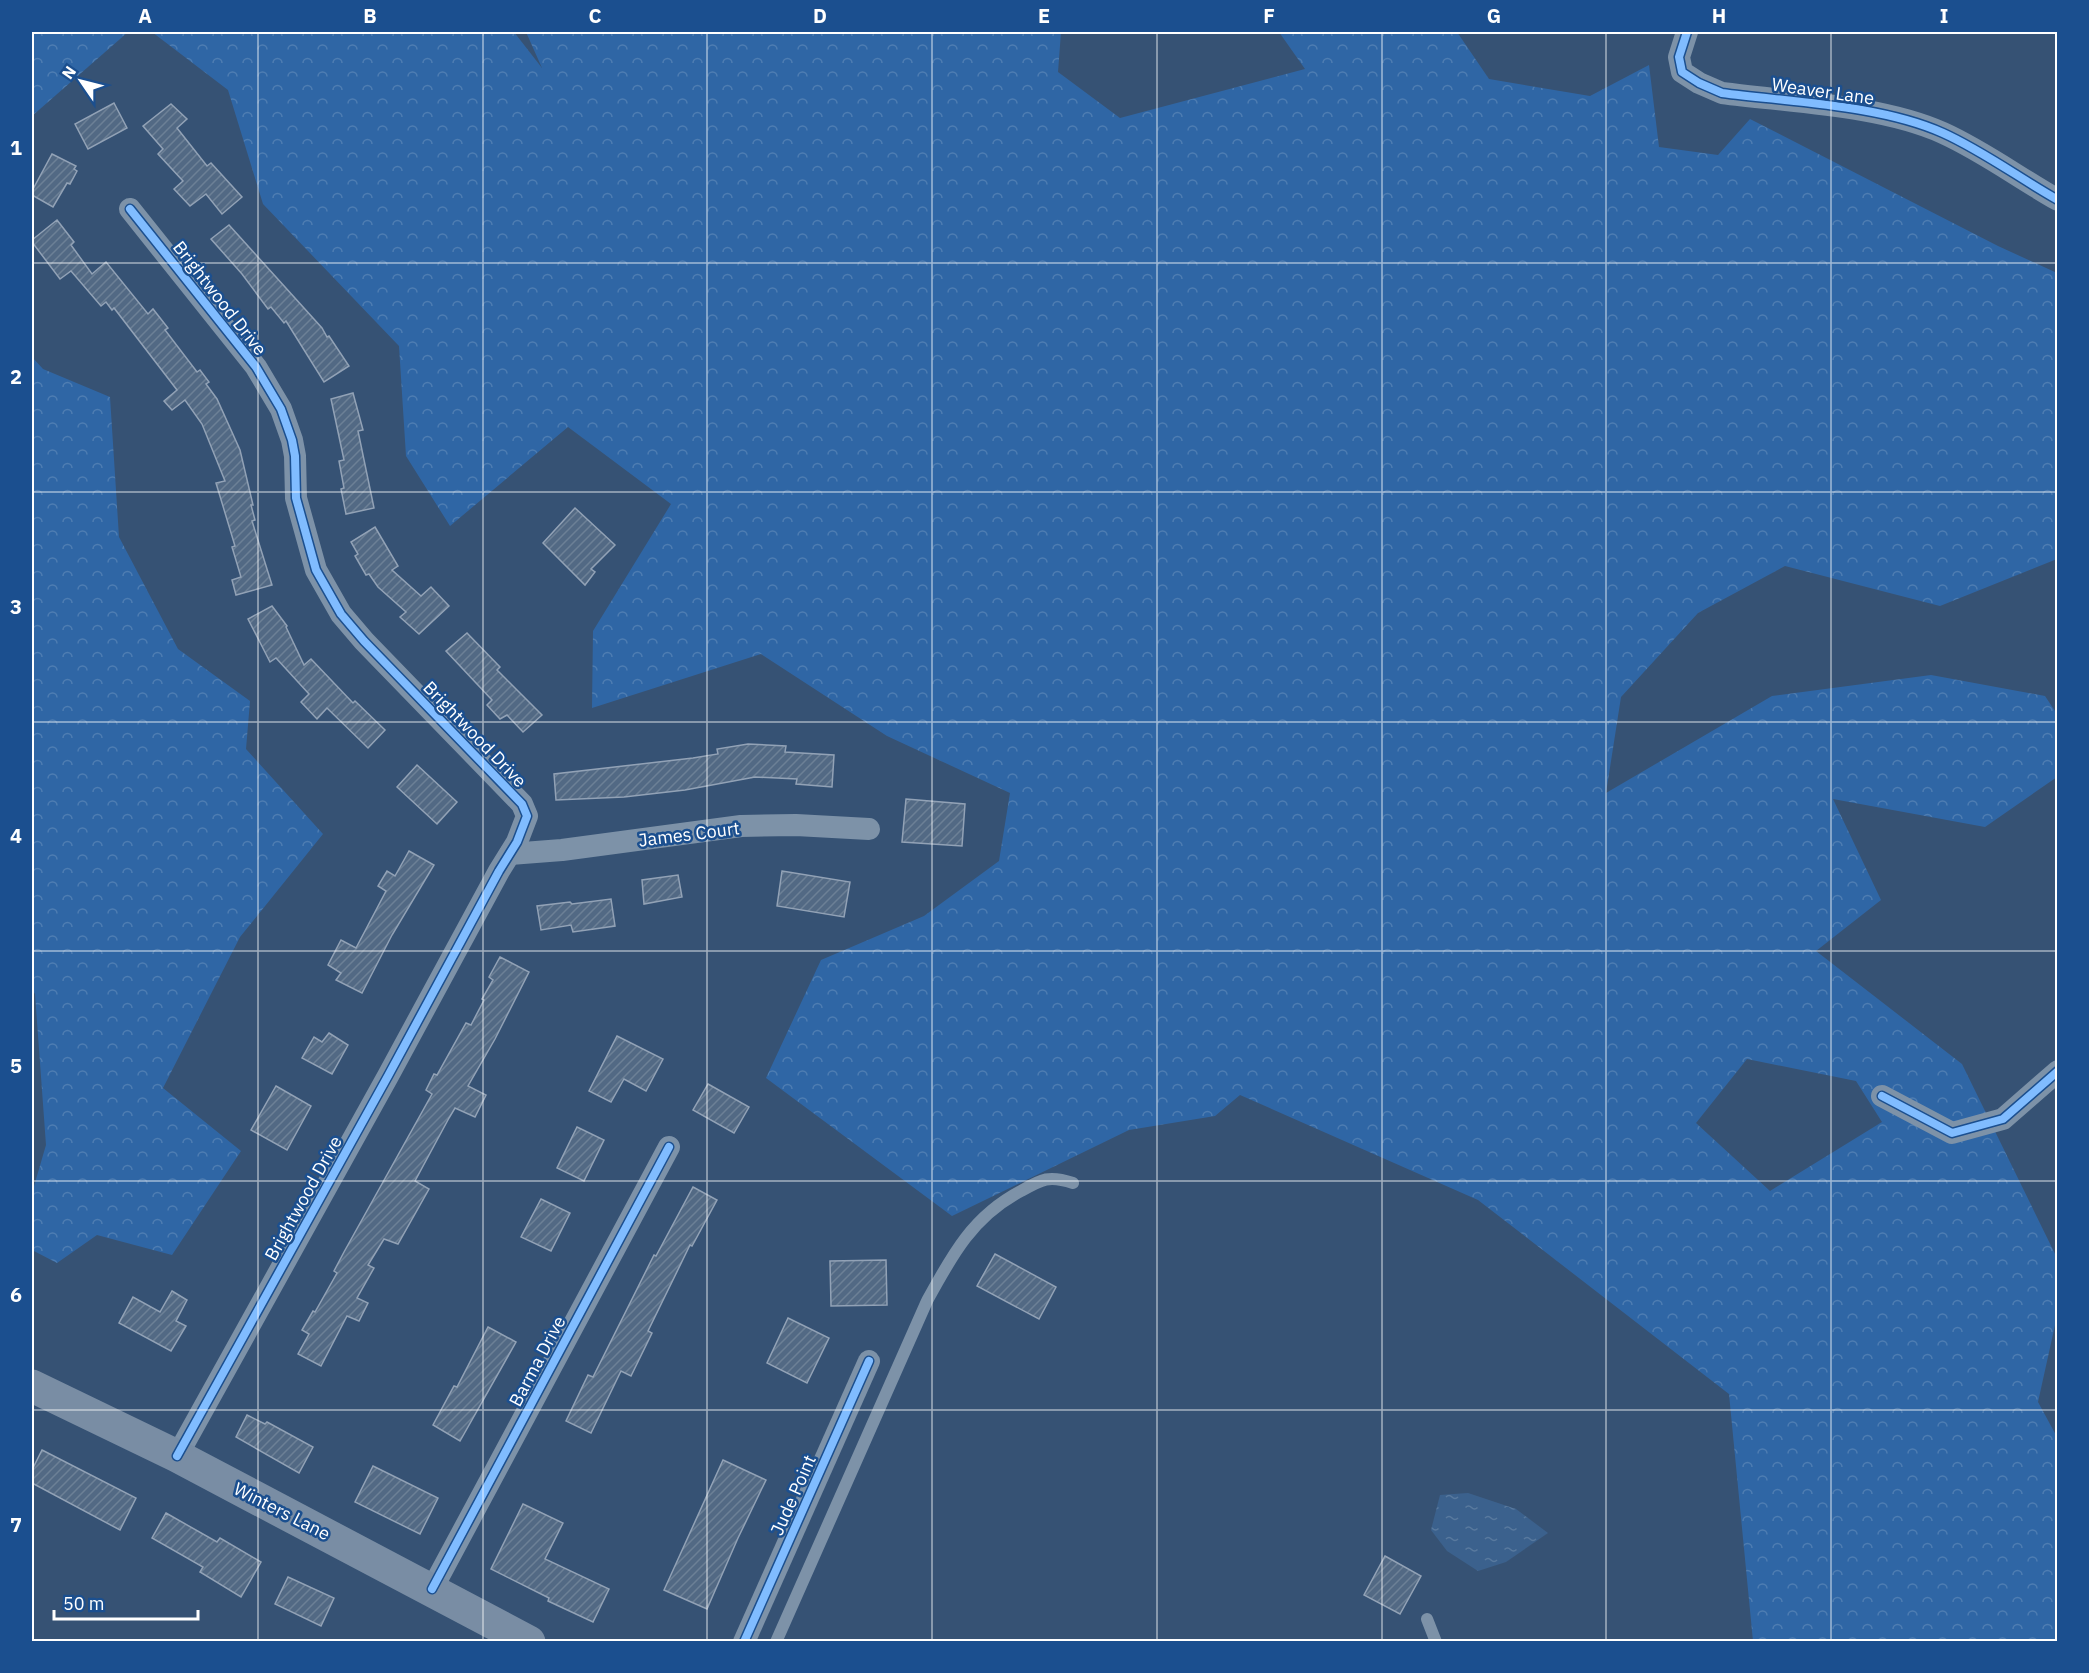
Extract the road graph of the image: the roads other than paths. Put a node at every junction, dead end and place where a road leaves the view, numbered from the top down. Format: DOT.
graph roads {
  1 [pos="1687,32"];
  2 [pos="2058,200"];
  3 [pos="130,209"];
  4 [pos="869,829"];
  5 [pos="510,854"];
  6 [pos="2058,1071"];
  7 [pos="1882,1096"];
  8 [pos="669,1147"];
  9 [pos="1073,1183"];
  10 [pos="869,1361"];
  11 [pos="32,1386"];
  12 [pos="177,1456"];
  13 [pos="432,1589"];
  14 [pos="1427,1619"];
  15 [pos="529,1641"];
  16 [pos="744,1641"];
  17 [pos="776,1641"];
  18 [pos="1436,1641"];
  1 -- 2 [label="street, Weaver Lane"];
  3 -- 5 [label="street, Brightwood Drive"];
  4 -- 5 [label="street, James Court"];
  5 -- 12 [label="street, Brightwood Drive"];
  6 -- 7 [label="street"];
  8 -- 13 [label="street, Barma Drive"];
  9 -- 17 [label="lane"];
  10 -- 16 [label="street, Jude Point"];
  11 -- 12 [label="street, Winters Lane"];
  12 -- 13 [label="street, Winters Lane"];
  13 -- 15 [label="street, Winters Lane"];
  14 -- 18 [label="lane"];
}
